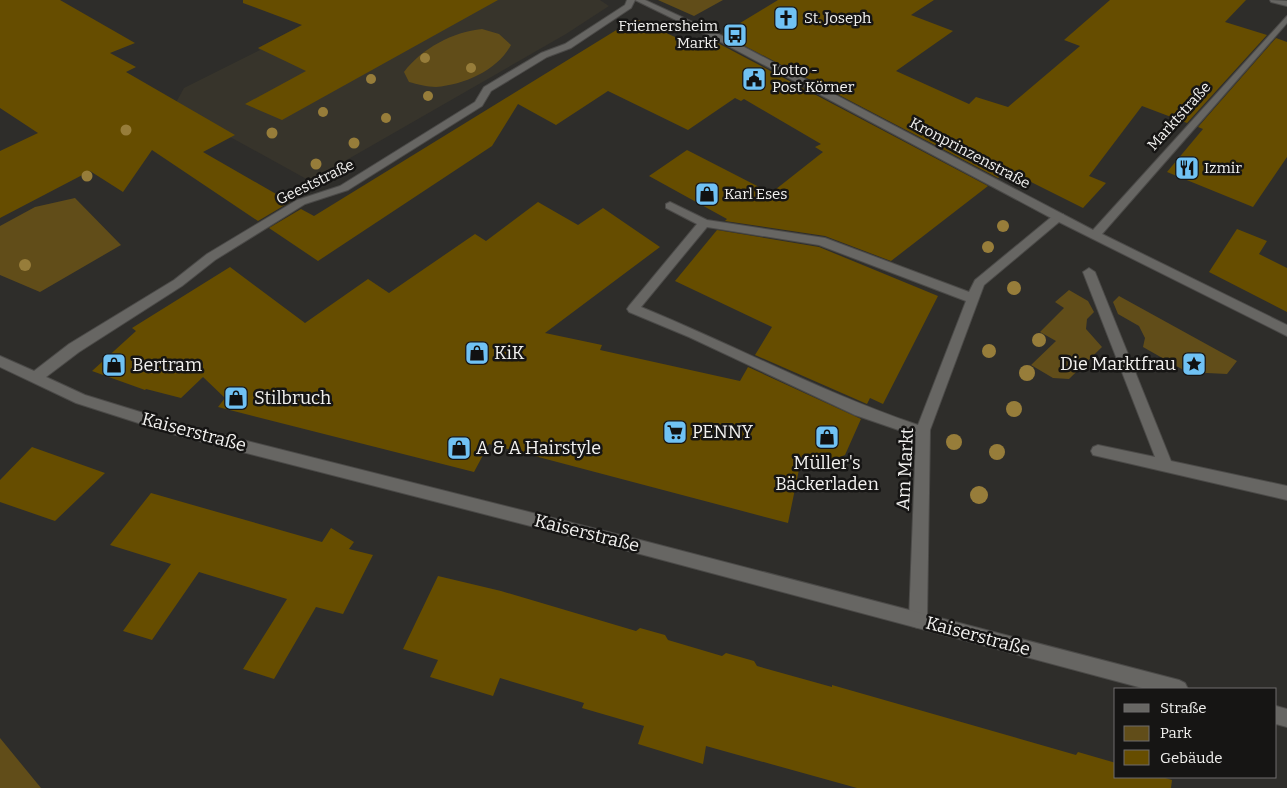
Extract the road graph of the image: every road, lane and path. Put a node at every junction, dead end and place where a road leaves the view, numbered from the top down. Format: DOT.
graph roads {
  1 [pos="631,0"];
  2 [pos="639,0"];
  3 [pos="1274,0"];
  4 [pos="1287,4"];
  5 [pos="1287,18"];
  6 [pos="670,206"];
  7 [pos="1059,216"];
  8 [pos="704,223"];
  9 [pos="1095,235"];
  10 [pos="1089,272"];
  11 [pos="972,298"];
  12 [pos="1287,331"];
  13 [pos="0,361"];
  14 [pos="35,378"];
  15 [pos="922,432"];
  16 [pos="1098,450"];
  17 [pos="1164,466"];
  18 [pos="1287,493"];
  19 [pos="918,620"];
  20 [pos="1175,688"];
  1 -- 14 [label="street, Geeststraße"];
  2 -- 7 [label="street, Kronprinzenstraße"];
  3 -- 4 [label="street"];
  5 -- 9 [label="street, Marktstraße"];
  6 -- 8 [label="street"];
  7 -- 9 [label="street, Kronprinzenstraße"];
  7 -- 11 [label="street, Am Markt"];
  8 -- 11 [label="street"];
  8 -- 15 [label="street"];
  9 -- 12 [label="street, Kronprinzenstraße"];
  10 -- 17 [label="street"];
  11 -- 15 [label="street, Am Markt"];
  13 -- 14 [label="street, Kaiserstraße"];
  14 -- 19 [label="street, Kaiserstraße"];
  15 -- 19 [label="street, Am Markt"];
  16 -- 17 [label="street"];
  17 -- 18 [label="street"];
  19 -- 20 [label="street, Kaiserstraße"];
}
